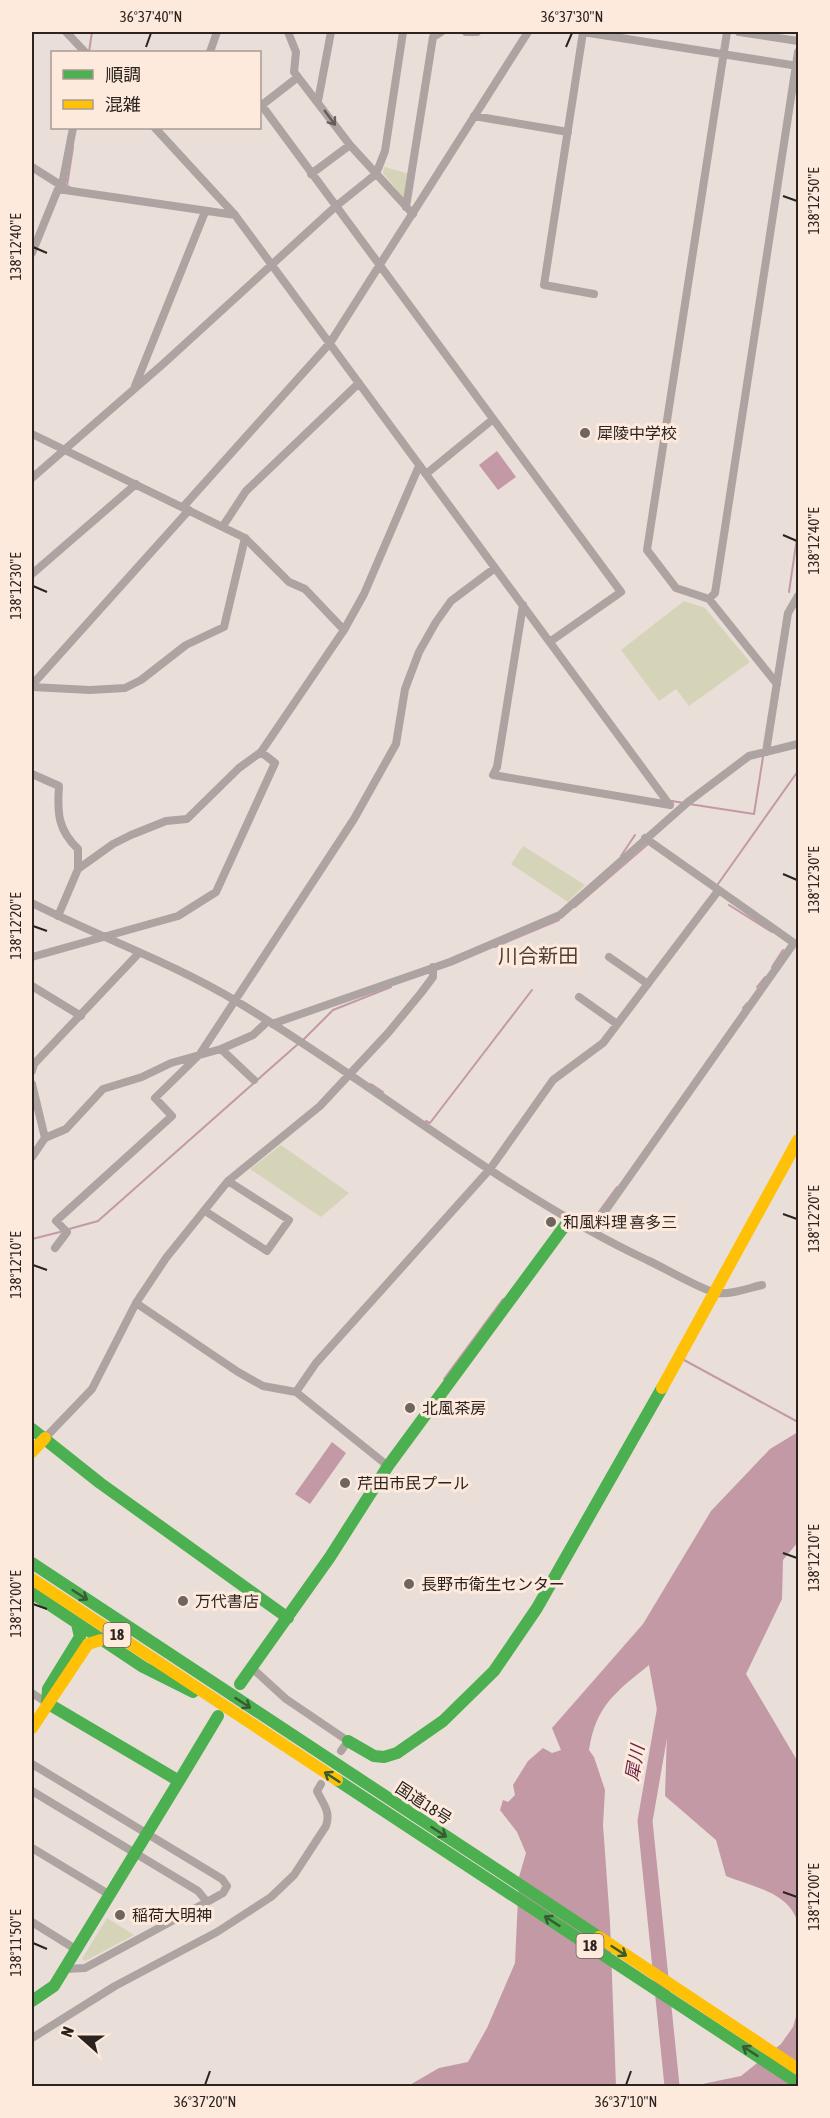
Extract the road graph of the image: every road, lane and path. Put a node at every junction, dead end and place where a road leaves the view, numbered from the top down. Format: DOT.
graph roads {
  1 [pos="66,32"];
  2 [pos="217,32"];
  3 [pos="288,32"];
  4 [pos="331,32"];
  5 [pos="403,32"];
  6 [pos="441,32"];
  7 [pos="466,32"];
  8 [pos="477,32"];
  9 [pos="528,32"];
  10 [pos="583,32"];
  11 [pos="727,32"];
  12 [pos="739,32"];
  13 [pos="798,41"];
  14 [pos="84,51"];
  15 [pos="210,51"];
  16 [pos="798,52"];
  17 [pos="724,54"];
  18 [pos="797,65"];
  19 [pos="298,77"];
  20 [pos="318,101"];
  21 [pos="261,104"];
  22 [pos="474,116"];
  23 [pos="73,129"];
  24 [pos="155,129"];
  25 [pos="568,132"];
  26 [pos="350,145"];
  27 [pos="32,167"];
  28 [pos="311,174"];
  29 [pos="376,174"];
  30 [pos="62,188"];
  31 [pos="334,207"];
  32 [pos="406,207"];
  33 [pos="205,212"];
  34 [pos="413,214"];
  35 [pos="235,215"];
  36 [pos="32,253"];
  37 [pos="273,265"];
  38 [pos="379,267"];
  39 [pos="594,294"];
  40 [pos="330,344"];
  41 [pos="359,383"];
  42 [pos="134,389"];
  43 [pos="492,420"];
  44 [pos="32,434"];
  45 [pos="64,450"];
  46 [pos="419,466"];
  47 [pos="426,474"];
  48 [pos="32,478"];
  49 [pos="136,484"];
  50 [pos="186,509"];
  51 [pos="223,526"];
  52 [pos="245,538"];
  53 [pos="495,568"];
  54 [pos="32,574"];
  55 [pos="798,596"];
  56 [pos="709,599"];
  57 [pos="523,605"];
  58 [pos="344,630"];
  59 [pos="551,641"];
  60 [pos="777,684"];
  61 [pos="32,686"];
  62 [pos="798,744"];
  63 [pos="261,752"];
  64 [pos="766,752"];
  65 [pos="32,774"];
  66 [pos="669,804"];
  67 [pos="677,812"];
  68 [pos="645,838"];
  69 [pos="78,869"];
  70 [pos="718,891"];
  71 [pos="32,903"];
  72 [pos="58,916"];
  73 [pos="103,936"];
  74 [pos="139,952"];
  75 [pos="32,957"];
  76 [pos="611,959"];
  77 [pos="433,967"];
  78 [pos="648,984"];
  79 [pos="32,986"];
  80 [pos="579,997"];
  81 [pos="235,1001"];
  82 [pos="81,1016"];
  83 [pos="270,1023"];
  84 [pos="617,1024"];
  85 [pos="221,1049"];
  86 [pos="200,1054"];
  87 [pos="32,1071"];
  88 [pos="349,1075"];
  89 [pos="254,1080"];
  90 [pos="32,1084"];
  91 [pos="45,1138"];
  92 [pos="798,1140"];
  93 [pos="32,1157"];
  94 [pos="490,1170"];
  95 [pos="228,1181"];
  96 [pos="205,1211"];
  97 [pos="569,1220"];
  98 [pos="591,1232"];
  99 [pos="55,1248"];
  100 [pos="762,1285"];
  101 [pos="717,1293"];
  102 [pos="136,1303"];
  103 [pos="296,1392"];
  104 [pos="32,1428"];
  105 [pos="45,1438"];
  106 [pos="32,1452"];
  107 [pos="388,1466"];
  108 [pos="32,1563"];
  109 [pos="32,1579"];
  110 [pos="32,1593"];
  111 [pos="288,1618"];
  112 [pos="78,1624"];
  113 [pos="101,1640"];
  114 [pos="253,1669"];
  115 [pos="240,1684"];
  116 [pos="203,1692"];
  117 [pos="32,1694"];
  118 [pos="47,1703"];
  119 [pos="218,1716"];
  120 [pos="32,1728"];
  121 [pos="345,1746"];
  122 [pos="32,1764"];
  123 [pos="179,1781"];
  124 [pos="321,1784"];
  125 [pos="32,1791"];
  126 [pos="386,1804"];
  127 [pos="147,1833"];
  128 [pos="32,1848"];
  129 [pos="135,1853"];
  130 [pos="110,1895"];
  131 [pos="207,1902"];
  132 [pos="32,1922"];
  133 [pos="77,1950"];
  134 [pos="65,1969"];
  135 [pos="34,1995"];
  136 [pos="32,2009"];
  137 [pos="32,2038"];
  138 [pos="798,2069"];
  139 [pos="798,2083"];
  1 -- 14 [label="street"];
  2 -- 15 [label="street"];
  3 -- 19 [label="street"];
  4 -- 20 [label="street"];
  5 -- 29 [label="street"];
  6 -- 32 [label="street"];
  7 -- 8 [label="street"];
  9 -- 22 [label="street"];
  10 -- 17 [label="street"];
  10 -- 25 [label="street"];
  11 -- 17 [label="street"];
  12 -- 13 [label="street"];
  16 -- 18 [label="street"];
  17 -- 18 [label="street"];
  17 -- 56 [label="street"];
  18 -- 56 [label="street"];
  19 -- 20 [label="street"];
  19 -- 21 [label="street"];
  20 -- 26 [label="street, one-way"];
  21 -- 28 [label="street"];
  22 -- 25 [label="street"];
  22 -- 34 [label="street"];
  23 -- 30 [label="street"];
  24 -- 35 [label="street"];
  25 -- 39 [label="street"];
  26 -- 28 [label="street"];
  26 -- 29 [label="street"];
  27 -- 30 [label="street"];
  28 -- 31 [label="street"];
  29 -- 31 [label="street"];
  29 -- 32 [label="street"];
  30 -- 33 [label="street"];
  30 -- 36 [label="street"];
  31 -- 37 [label="street"];
  31 -- 38 [label="street"];
  32 -- 34 [label="street"];
  33 -- 35 [label="street"];
  33 -- 42 [label="street"];
  34 -- 38 [label="street"];
  35 -- 37 [label="street"];
  37 -- 40 [label="street"];
  37 -- 42 [label="street"];
  38 -- 40 [label="street"];
  38 -- 43 [label="street"];
  40 -- 41 [label="street"];
  40 -- 50 [label="street"];
  41 -- 46 [label="street"];
  41 -- 51 [label="street"];
  42 -- 45 [label="street"];
  43 -- 47 [label="street"];
  43 -- 59 [label="street"];
  44 -- 45 [label="street"];
  45 -- 48 [label="street"];
  45 -- 49 [label="street"];
  46 -- 47 [label="street"];
  46 -- 58 [label="street"];
  47 -- 53 [label="street"];
  49 -- 50 [label="street"];
  49 -- 54 [label="street"];
  50 -- 51 [label="street"];
  50 -- 61 [label="street"];
  51 -- 52 [label="street"];
  52 -- 58 [label="street"];
  52 -- 61 [label="street"];
  53 -- 57 [label="street"];
  53 -- 81 [label="street"];
  55 -- 60 [label="street"];
  56 -- 60 [label="street"];
  57 -- 59 [label="street"];
  57 -- 66 [label="street"];
  58 -- 63 [label="street"];
  59 -- 66 [label="street"];
  60 -- 64 [label="street"];
  62 -- 64 [label="street"];
  63 -- 69 [label="street"];
  63 -- 73 [label="street"];
  64 -- 67 [label="street"];
  65 -- 69 [label="street"];
  66 -- 67 [label="street"];
  67 -- 68 [label="street"];
  68 -- 70 [label="street"];
  68 -- 77 [label="street"];
  69 -- 72 [label="street"];
  70 -- 78 [label="street"];
  70 -- 98 [label="street"];
  71 -- 72 [label="street"];
  72 -- 73 [label="street"];
  73 -- 74 [label="street"];
  73 -- 75 [label="street"];
  74 -- 81 [label="street"];
  74 -- 82 [label="street"];
  76 -- 78 [label="street"];
  77 -- 83 [label="street"];
  77 -- 88 [label="street"];
  78 -- 84 [label="street"];
  79 -- 82 [label="street"];
  80 -- 84 [label="street"];
  81 -- 83 [label="street"];
  81 -- 86 [label="street"];
  82 -- 87 [label="street"];
  83 -- 85 [label="street"];
  83 -- 88 [label="street"];
  84 -- 94 [label="street"];
  85 -- 86 [label="street"];
  85 -- 89 [label="street"];
  86 -- 91 [label="street"];
  86 -- 99 [label="street"];
  88 -- 94 [label="street"];
  88 -- 95 [label="street"];
  90 -- 91 [label="street"];
  91 -- 93 [label="street"];
  92 -- 101 [label="main road"];
  94 -- 97 [label="street"];
  94 -- 103 [label="street"];
  95 -- 96 [label="street"];
  95 -- 96 [label="street"];
  96 -- 102 [label="street"];
  97 -- 98 [label="street"];
  97 -- 107 [label="main road"];
  98 -- 101 [label="street"];
  100 -- 101 [label="street"];
  101 -- 121 [label="main road"];
  102 -- 103 [label="street"];
  102 -- 105 [label="street"];
  103 -- 107 [label="street"];
  104 -- 105 [label="main road"];
  105 -- 106 [label="main road"];
  105 -- 111 [label="main road"];
  107 -- 111 [label="main road"];
  108 -- 126 [label="main road, 国道18号 / 18, one-way"];
  109 -- 116 [label="main road, 国道18号 / 18"];
  110 -- 112 [label="main road"];
  111 -- 114 [label="main road"];
  112 -- 113 [label="main road"];
  112 -- 118 [label="main road"];
  113 -- 116 [label="main road"];
  113 -- 118 [label="main road"];
  114 -- 115 [label="main road"];
  114 -- 121 [label="street"];
  126 -- 116 [label="main road, 国道18号 / 18, one-way"];
  117 -- 118 [label="street"];
  118 -- 120 [label="main road"];
  118 -- 123 [label="main road"];
  119 -- 123 [label="main road"];
  122 -- 127 [label="street"];
  123 -- 127 [label="main road"];
  124 -- 137 [label="street"];
  125 -- 129 [label="street"];
  126 -- 138 [label="main road, 国道18号 / 18, one-way"];
  139 -- 126 [label="main road, 国道18号 / 18, one-way"];
  127 -- 129 [label="main road"];
  127 -- 131 [label="street"];
  128 -- 130 [label="street"];
  129 -- 130 [label="main road"];
  129 -- 131 [label="street"];
  130 -- 133 [label="main road"];
  131 -- 134 [label="street"];
  132 -- 133 [label="street"];
  133 -- 134 [label="main road"];
  134 -- 135 [label="main road"];
  135 -- 136 [label="street"];
}
